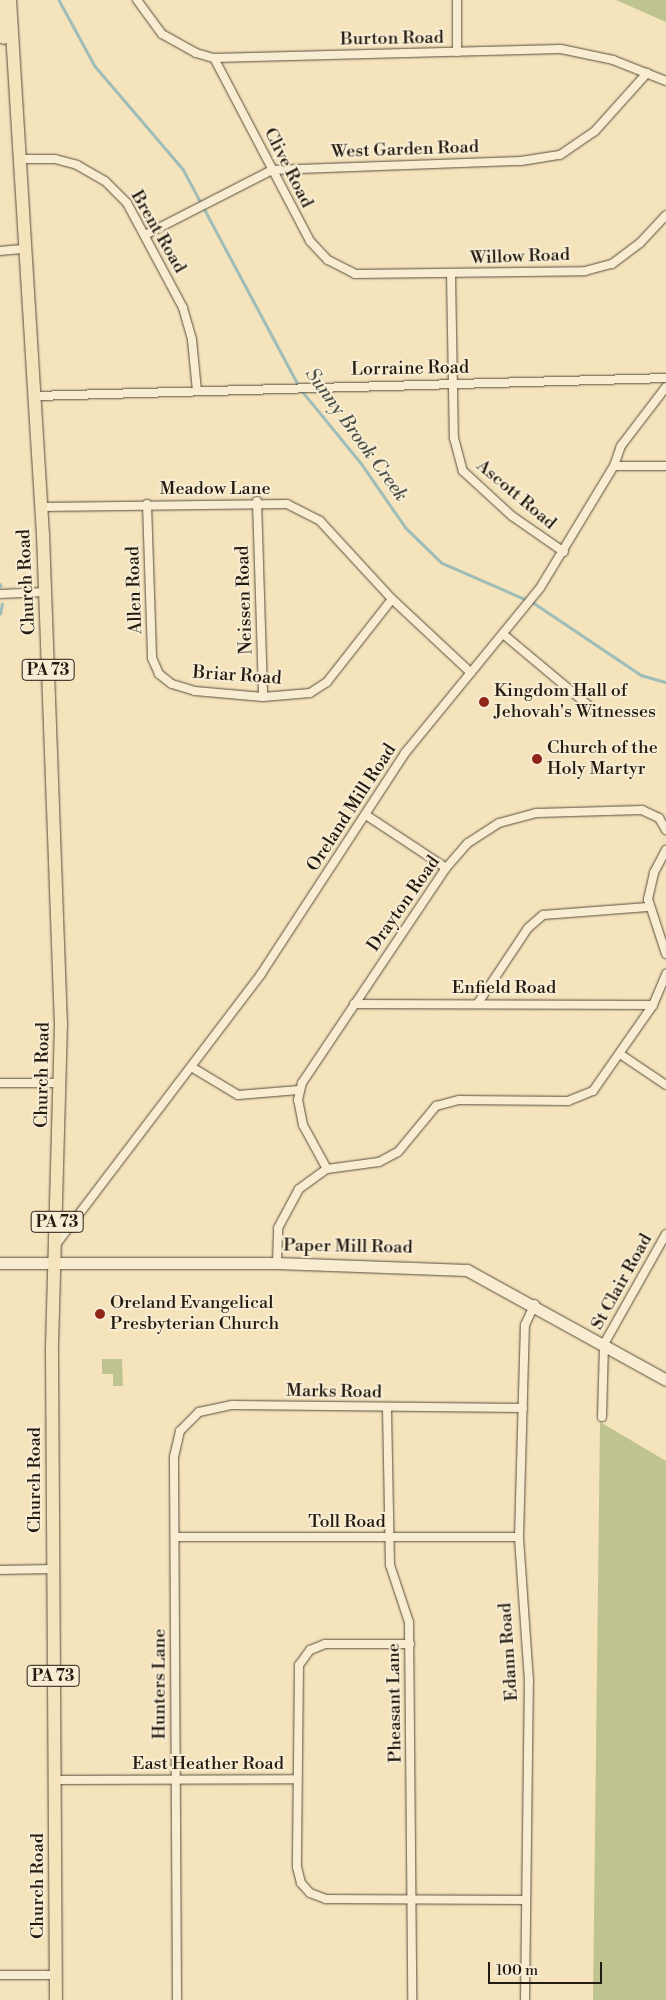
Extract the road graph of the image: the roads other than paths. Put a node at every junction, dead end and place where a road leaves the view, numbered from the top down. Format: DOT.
graph roads {
  1 [pos="137,0"];
  2 [pos="457,0"];
  3 [pos="3,4"];
  4 [pos="457,52"];
  5 [pos="214,58"];
  6 [pos="647,73"];
  7 [pos="666,81"];
  8 [pos="18,156"];
  9 [pos="272,170"];
  10 [pos="666,215"];
  11 [pos="145,235"];
  12 [pos="22,249"];
  13 [pos="0,251"];
  14 [pos="355,274"];
  15 [pos="451,274"];
  16 [pos="666,378"];
  17 [pos="453,384"];
  18 [pos="666,387"];
  19 [pos="196,391"];
  20 [pos="35,396"];
  21 [pos="614,466"];
  22 [pos="666,466"];
  23 [pos="257,501"];
  24 [pos="147,504"];
  25 [pos="41,507"];
  26 [pos="564,552"];
  27 [pos="45,592"];
  28 [pos="0,594"];
  29 [pos="392,599"];
  30 [pos="503,634"];
  31 [pos="471,673"];
  32 [pos="159,674"];
  33 [pos="263,697"];
  34 [pos="594,710"];
  35 [pos="366,814"];
  36 [pos="666,829"];
  37 [pos="666,850"];
  38 [pos="446,868"];
  39 [pos="648,907"];
  40 [pos="666,954"];
  41 [pos="666,974"];
  42 [pos="478,1003"];
  43 [pos="354,1004"];
  44 [pos="653,1005"];
  45 [pos="620,1054"];
  46 [pos="193,1068"];
  47 [pos="0,1083"];
  48 [pos="60,1083"];
  49 [pos="666,1084"];
  50 [pos="299,1090"];
  51 [pos="327,1169"];
  52 [pos="666,1234"];
  53 [pos="57,1243"];
  54 [pos="0,1263"];
  55 [pos="56,1263"];
  56 [pos="277,1263"];
  57 [pos="536,1304"];
  58 [pos="604,1344"];
  59 [pos="664,1376"];
  60 [pos="523,1408"];
  61 [pos="387,1409"];
  62 [pos="602,1417"];
  63 [pos="174,1457"];
  64 [pos="175,1537"];
  65 [pos="389,1537"];
  66 [pos="519,1537"];
  67 [pos="52,1569"];
  68 [pos="0,1570"];
  69 [pos="410,1644"];
  70 [pos="297,1779"];
  71 [pos="54,1780"];
  72 [pos="176,1780"];
  73 [pos="412,1898"];
  74 [pos="526,1900"];
  75 [pos="0,1975"];
  76 [pos="56,1975"];
  77 [pos="56,2000"];
  78 [pos="177,2000"];
  79 [pos="412,2000"];
  80 [pos="525,2000"];
  1 -- 5 [label="street, Burton Road"];
  2 -- 4 [label="street"];
  3 -- 8 [label="main road, Church Road / PA 73"];
  4 -- 5 [label="street, Burton Road"];
  4 -- 6 [label="street, Burton Road"];
  5 -- 9 [label="street, Clive Road"];
  6 -- 7 [label="street, Burton Road"];
  6 -- 9 [label="street, West Garden Road"];
  8 -- 11 [label="street, Brent Road"];
  8 -- 12 [label="main road, Church Road / PA 73"];
  9 -- 11 [label="street, West Garden Road"];
  9 -- 14 [label="street, Clive Road"];
  10 -- 15 [label="street, Willow Road"];
  11 -- 19 [label="street, Brent Road"];
  12 -- 13 [label="street"];
  12 -- 20 [label="main road, Church Road / PA 73"];
  14 -- 15 [label="street, Willow Road"];
  15 -- 17 [label="street, Ascott Road"];
  16 -- 17 [label="street, Lorraine Road"];
  17 -- 19 [label="street, Lorraine Road"];
  17 -- 26 [label="street, Ascott Road"];
  18 -- 21 [label="street, Oreland Mill Road"];
  19 -- 20 [label="street, Lorraine Road"];
  20 -- 25 [label="main road, Church Road / PA 73"];
  21 -- 22 [label="street"];
  21 -- 26 [label="street, Oreland Mill Road"];
  23 -- 24 [label="street, Meadow Lane"];
  23 -- 29 [label="street, Meadow Lane"];
  23 -- 33 [label="street, Neissen Road"];
  24 -- 25 [label="street, Meadow Lane"];
  24 -- 32 [label="street, Allen Road"];
  25 -- 27 [label="main road, Church Road / PA 73"];
  26 -- 30 [label="street, Oreland Mill Road"];
  27 -- 28 [label="street"];
  27 -- 48 [label="main road, Church Road / PA 73"];
  29 -- 31 [label="street, Meadow Lane"];
  29 -- 33 [label="street, Briar Road"];
  30 -- 31 [label="street, Oreland Mill Road"];
  30 -- 34 [label="street"];
  31 -- 35 [label="street, Oreland Mill Road"];
  32 -- 33 [label="street, Briar Road"];
  35 -- 38 [label="street"];
  35 -- 46 [label="street, Oreland Mill Road"];
  36 -- 38 [label="street, Drayton Road"];
  37 -- 39 [label="street"];
  38 -- 43 [label="street, Drayton Road"];
  39 -- 40 [label="street"];
  39 -- 42 [label="street"];
  41 -- 44 [label="street"];
  42 -- 43 [label="street, Enfield Road"];
  42 -- 44 [label="street, Enfield Road"];
  43 -- 50 [label="street, Drayton Road"];
  44 -- 45 [label="street"];
  45 -- 49 [label="street"];
  45 -- 51 [label="street"];
  46 -- 50 [label="street"];
  46 -- 53 [label="street, Oreland Mill Road"];
  47 -- 48 [label="street"];
  48 -- 53 [label="main road, Church Road / PA 73"];
  50 -- 51 [label="street"];
  51 -- 56 [label="street"];
  52 -- 58 [label="street, St Clair Road"];
  53 -- 55 [label="main road, Church Road / PA 73"];
  54 -- 55 [label="street, Paper Mill Road"];
  55 -- 56 [label="street, Paper Mill Road"];
  55 -- 67 [label="main road, Church Road / PA 73"];
  56 -- 57 [label="street, Paper Mill Road"];
  57 -- 58 [label="street, Paper Mill Road"];
  57 -- 60 [label="street, Edann Road"];
  58 -- 59 [label="street, Paper Mill Road"];
  58 -- 62 [label="street"];
  60 -- 61 [label="street, Marks Road"];
  60 -- 66 [label="street, Edann Road"];
  61 -- 63 [label="street, Marks Road"];
  61 -- 65 [label="street, Pheasant Lane"];
  63 -- 64 [label="street, Hunters Lane"];
  64 -- 65 [label="street, Toll Road"];
  64 -- 72 [label="street, Hunters Lane"];
  65 -- 66 [label="street, Toll Road"];
  65 -- 69 [label="street, Pheasant Lane"];
  66 -- 74 [label="street, Edann Road"];
  67 -- 68 [label="street"];
  67 -- 71 [label="main road, Church Road / PA 73"];
  69 -- 70 [label="street"];
  69 -- 73 [label="street, Pheasant Lane"];
  70 -- 72 [label="street, East Heather Road"];
  70 -- 73 [label="street, East Heather Road"];
  71 -- 72 [label="street, East Heather Road"];
  71 -- 76 [label="main road, Church Road / PA 73"];
  72 -- 78 [label="street, Hunters Lane"];
  73 -- 74 [label="street, East Heather Road"];
  73 -- 79 [label="street, Pheasant Lane"];
  74 -- 80 [label="street, Edann Road"];
  75 -- 76 [label="street"];
  76 -- 77 [label="main road, Church Road / PA 73"];
}
